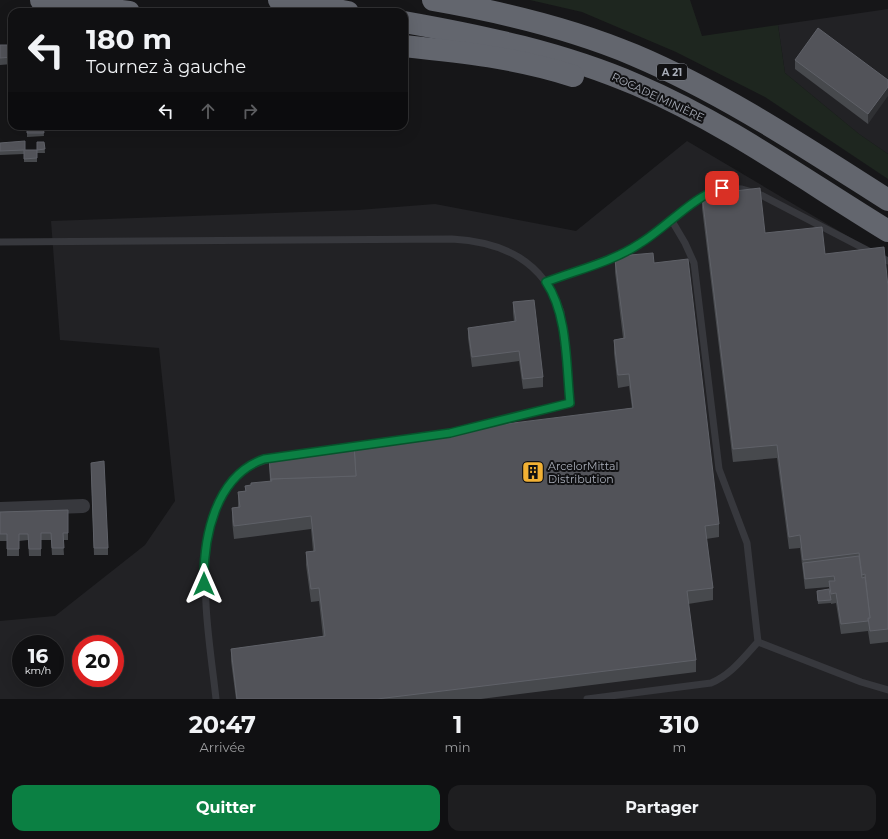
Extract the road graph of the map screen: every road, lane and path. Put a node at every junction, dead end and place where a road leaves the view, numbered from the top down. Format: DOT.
graph roads {
  1 [pos="41,0"];
  2 [pos="279,0"];
  3 [pos="433,0"];
  4 [pos="100,8"];
  5 [pos="325,8"];
  6 [pos="408,23"];
  7 [pos="408,47"];
  8 [pos="723,129"];
  9 [pos="888,200"];
  10 [pos="672,221"];
  11 [pos="888,231"];
  12 [pos="0,242"];
  13 [pos="888,261"];
  14 [pos="546,282"];
  15 [pos="450,433"];
  16 [pos="288,456"];
  17 [pos="83,506"];
  18 [pos="0,508"];
  19 [pos="758,642"];
  20 [pos="888,690"];
  21 [pos="216,699"];
  22 [pos="588,699"];
  1 -- 4 [label="highway"];
  2 -- 5 [label="highway"];
  3 -- 9 [label="highway, A 21"];
  6 -- 8 [label="highway, ROCADE MINIÈRE / A 21"];
  7 -- 8 [label="highway"];
  8 -- 11 [label="highway, ROCADE MINIÈRE / A 21"];
  10 -- 13 [label="lane"];
  10 -- 14 [label="lane"];
  10 -- 19 [label="lane"];
  12 -- 14 [label="lane"];
  14 -- 15 [label="lane"];
  16 -- 21 [label="lane"];
  17 -- 18 [label="street"];
  19 -- 20 [label="lane"];
  19 -- 22 [label="lane"];
}
